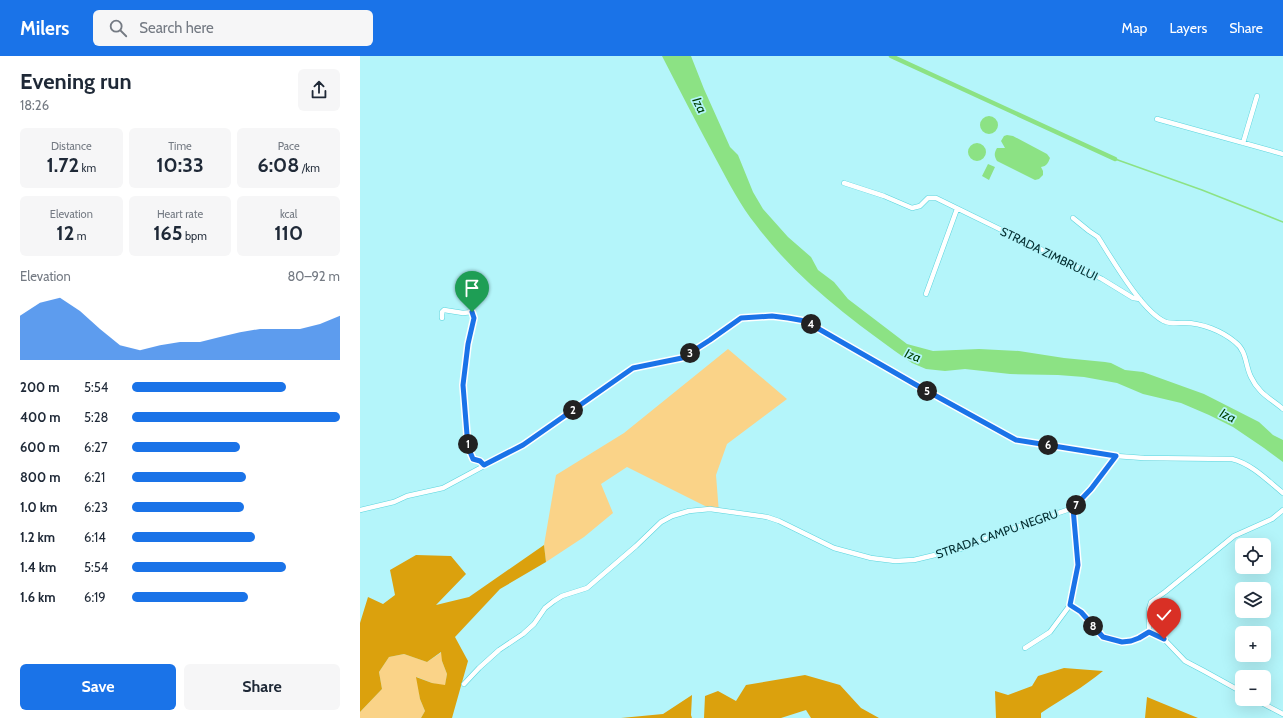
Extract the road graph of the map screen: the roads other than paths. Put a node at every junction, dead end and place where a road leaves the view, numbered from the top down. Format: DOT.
graph roads {
  1 [pos="1257,96"];
  2 [pos="1157,119"];
  3 [pos="1243,143"];
  4 [pos="1283,154"];
  5 [pos="844,183"];
  6 [pos="957,209"];
  7 [pos="1073,218"];
  8 [pos="926,294"];
  9 [pos="1140,299"];
  10 [pos="442,318"];
  11 [pos="1283,409"];
  12 [pos="1116,456"];
  13 [pos="484,465"];
  14 [pos="1283,493"];
  15 [pos="1073,508"];
  16 [pos="360,510"];
  17 [pos="1283,510"];
  18 [pos="1070,605"];
  19 [pos="1149,632"];
  20 [pos="1026,648"];
  21 [pos="464,684"];
  22 [pos="1235,688"];
  23 [pos="1266,706"];
  24 [pos="1283,714"];
  1 -- 3 [label="street"];
  2 -- 3 [label="street"];
  3 -- 4 [label="street"];
  5 -- 6 [label="street, STRADA ZIMBRULUI"];
  6 -- 8 [label="street"];
  6 -- 9 [label="street, STRADA ZIMBRULUI"];
  7 -- 9 [label="street, STRADA ZIMBRULUI"];
  9 -- 11 [label="street, STRADA ZIMBRULUI"];
  10 -- 13 [label="street"];
  12 -- 13 [label="street"];
  12 -- 14 [label="street"];
  12 -- 15 [label="street, STRADA CAMPU NEGRU"];
  13 -- 16 [label="street"];
  15 -- 18 [label="street, STRADA CAMPU NEGRU"];
  15 -- 21 [label="street, STRADA CAMPU NEGRU"];
  17 -- 19 [label="street"];
  18 -- 19 [label="street"];
  18 -- 20 [label="street, STRADA CAMPU NEGRU"];
  19 -- 22 [label="street"];
  23 -- 24 [label="street"];
}
